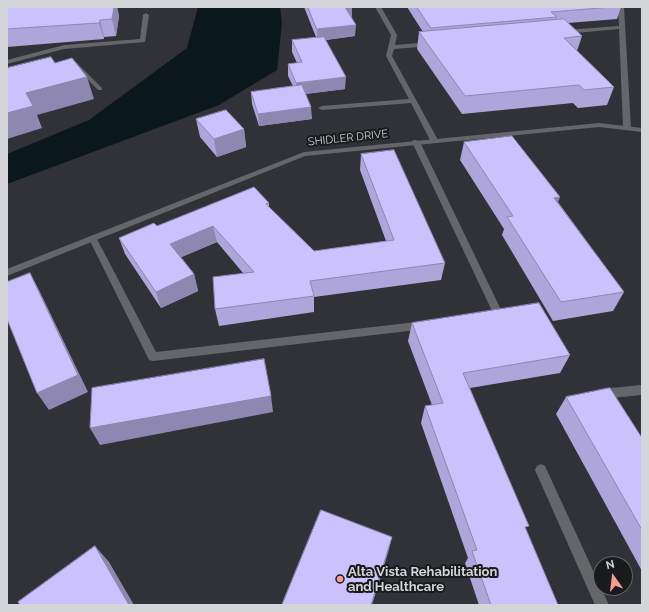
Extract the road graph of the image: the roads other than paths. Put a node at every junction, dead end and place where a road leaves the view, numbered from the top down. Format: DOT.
graph roads {
  1 [pos="378,7"];
  2 [pos="621,7"];
  3 [pos="146,15"];
  4 [pos="623,27"];
  5 [pos="561,33"];
  6 [pos="438,43"];
  7 [pos="391,47"];
  8 [pos="7,62"];
  9 [pos="66,64"];
  10 [pos="100,89"];
  11 [pos="413,100"];
  12 [pos="322,108"];
  13 [pos="627,128"];
  14 [pos="642,130"];
  15 [pos="434,140"];
  16 [pos="416,142"];
  17 [pos="94,239"];
  18 [pos="7,274"];
  19 [pos="484,318"];
  20 [pos="436,324"];
  21 [pos="642,390"];
  22 [pos="588,396"];
  23 [pos="541,470"];
  24 [pos="602,605"];
  1 -- 7 [label="street"];
  2 -- 4 [label="street"];
  3 -- 8 [label="street"];
  4 -- 5 [label="street"];
  4 -- 13 [label="street"];
  6 -- 7 [label="street"];
  7 -- 11 [label="street"];
  9 -- 10 [label="street"];
  11 -- 12 [label="street"];
  11 -- 15 [label="street"];
  13 -- 14 [label="street, SHIDLER DRIVE"];
  13 -- 15 [label="street, SHIDLER DRIVE"];
  15 -- 16 [label="street, SHIDLER DRIVE"];
  16 -- 17 [label="street, SHIDLER DRIVE"];
  16 -- 19 [label="street"];
  17 -- 18 [label="street, SHIDLER DRIVE"];
  17 -- 20 [label="street"];
  21 -- 22 [label="street"];
  23 -- 24 [label="street"];
}
